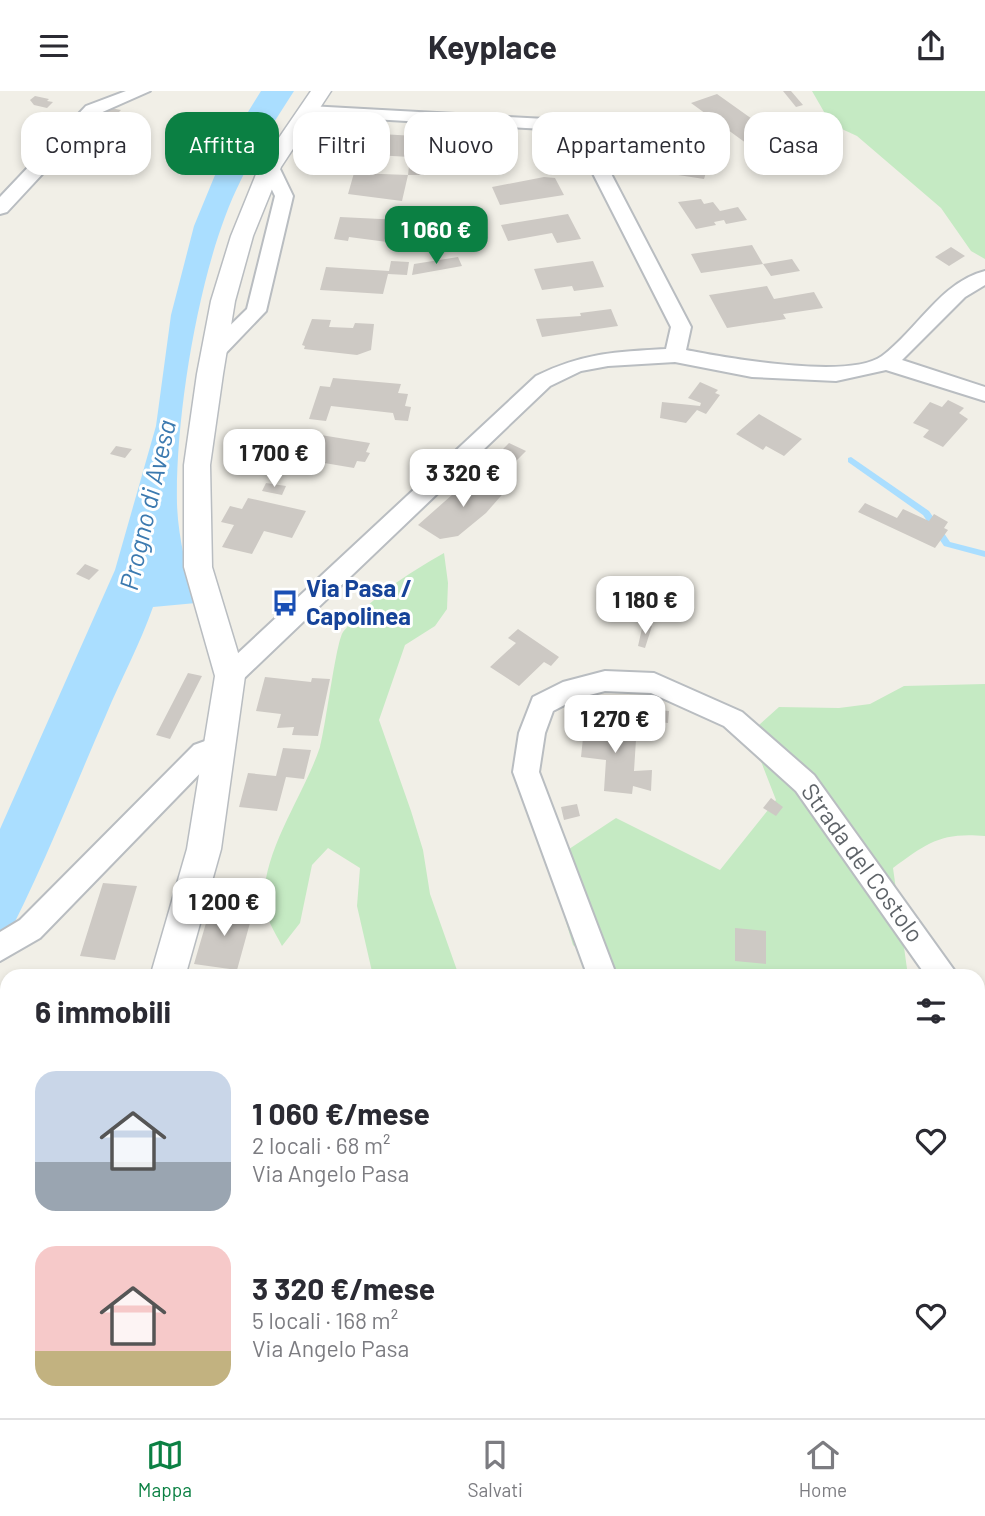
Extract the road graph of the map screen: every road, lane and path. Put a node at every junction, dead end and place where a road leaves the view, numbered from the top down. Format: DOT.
graph roads {
  1 [pos="142,91"];
  2 [pos="115,99"];
  3 [pos="315,101"];
  4 [pos="0,208"];
  5 [pos="985,277"];
  6 [pos="675,355"];
  7 [pos="887,363"];
  8 [pos="985,394"];
  9 [pos="230,675"];
  10 [pos="219,747"];
  11 [pos="0,948"];
  12 [pos="169,969"];
  13 [pos="600,969"];
  14 [pos="939,969"];
  1 -- 2 [label="street"];
  2 -- 4 [label="street"];
  3 -- 6 [label="street"];
  3 -- 9 [label="street"];
  5 -- 7 [label="street"];
  6 -- 7 [label="street"];
  6 -- 9 [label="street"];
  7 -- 8 [label="street"];
  9 -- 10 [label="street"];
  10 -- 11 [label="street"];
  10 -- 12 [label="street"];
  13 -- 14 [label="street, Strada del Costolo"];
}
